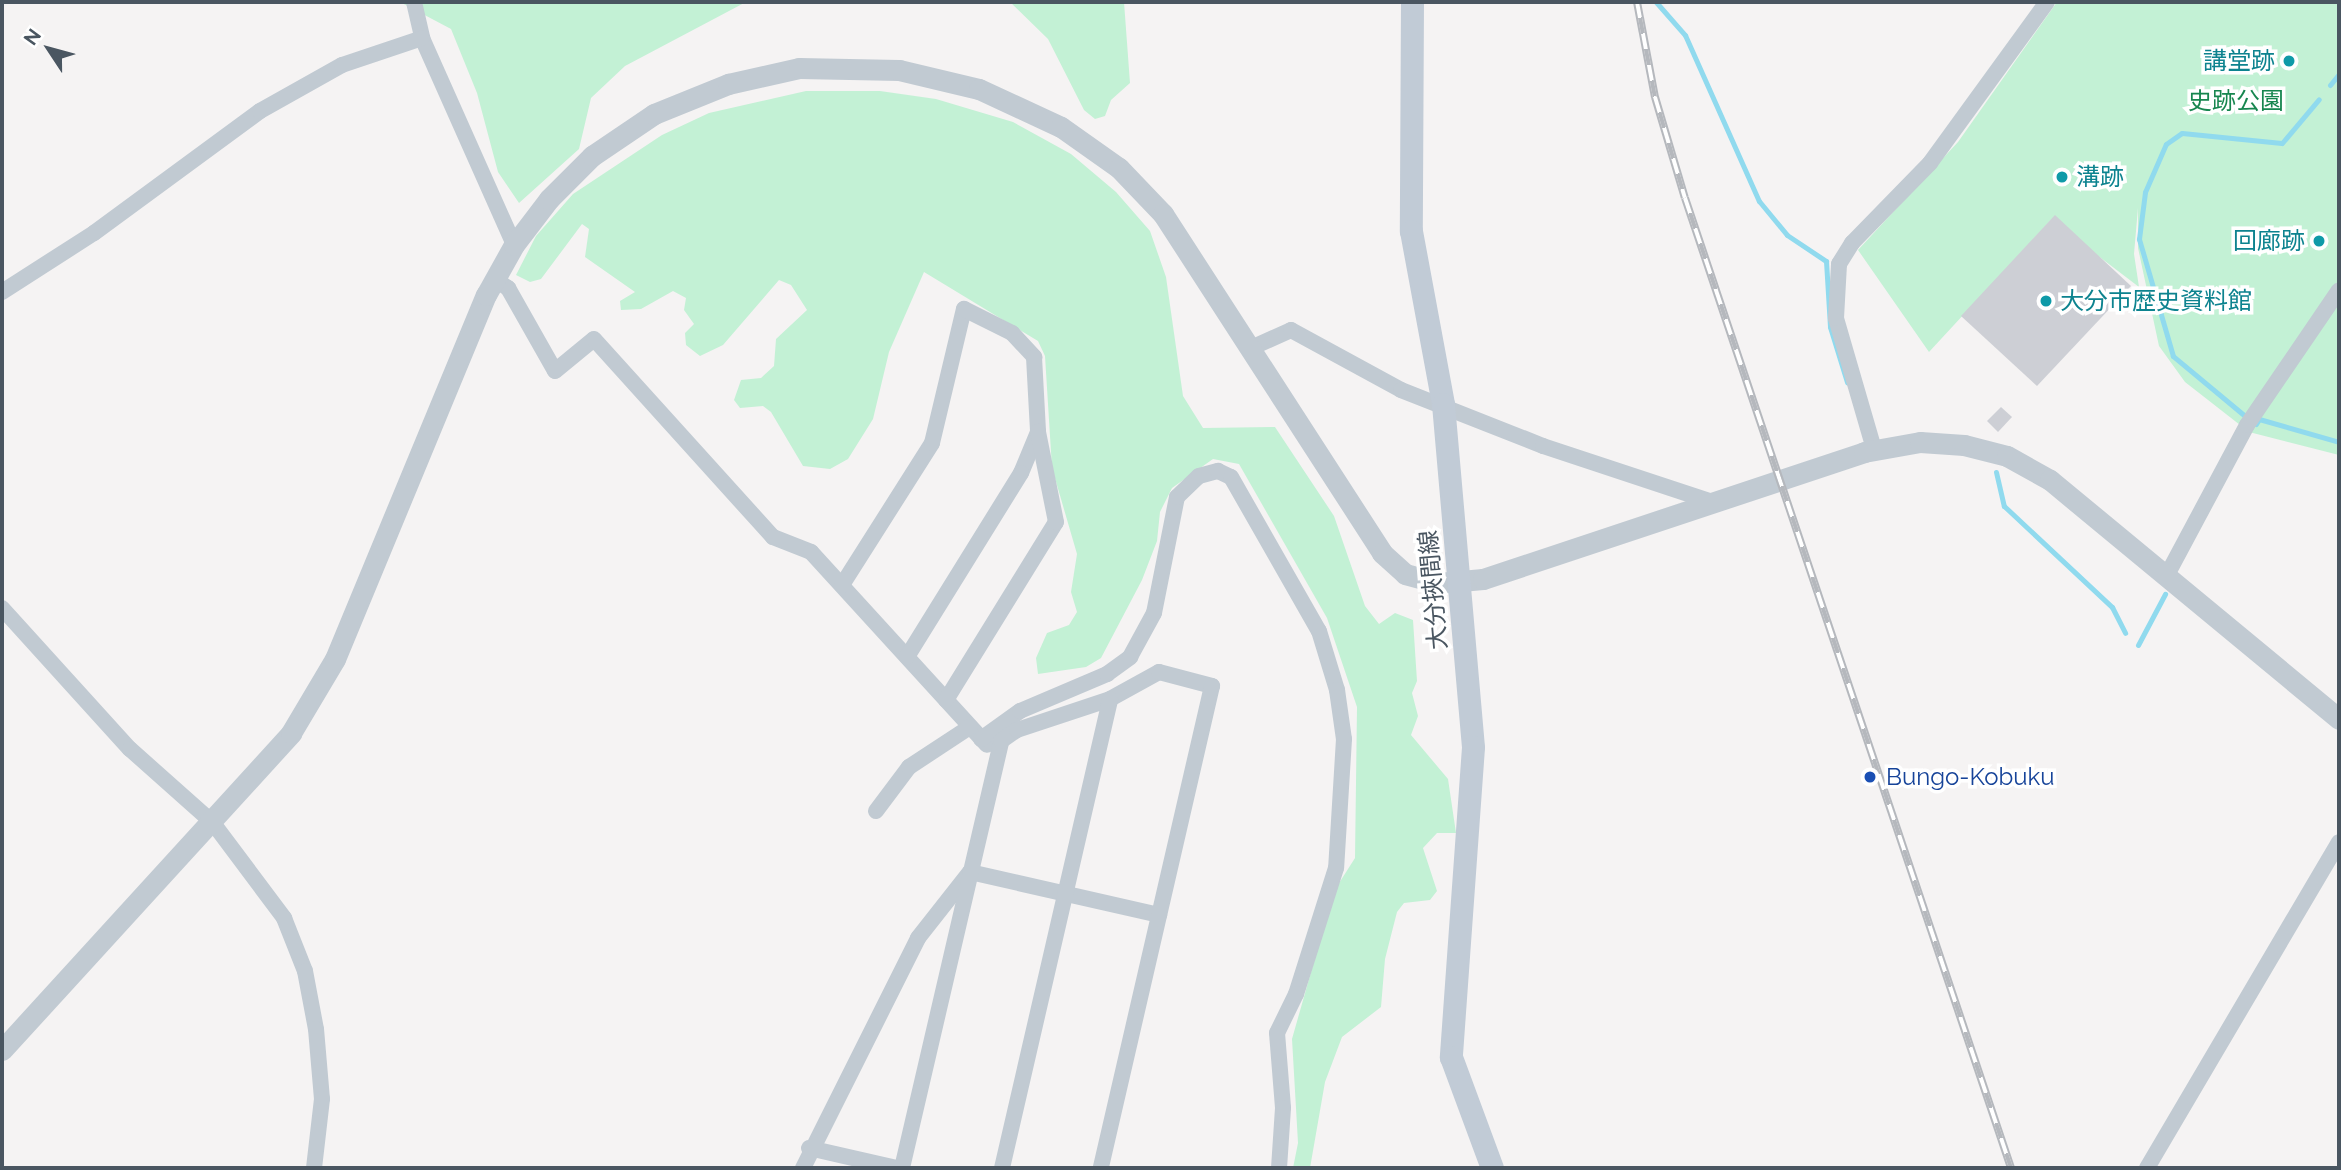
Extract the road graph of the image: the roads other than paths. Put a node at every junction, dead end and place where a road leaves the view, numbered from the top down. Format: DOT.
graph roads {
  1 [pos="414,2"];
  2 [pos="1412,2"];
  3 [pos="2047,2"];
  4 [pos="422,38"];
  5 [pos="514,245"];
  6 [pos="495,279"];
  7 [pos="2339,290"];
  8 [pos="2,292"];
  9 [pos="1251,348"];
  10 [pos="1443,404"];
  11 [pos="1038,432"];
  12 [pos="1874,449"];
  13 [pos="1712,502"];
  14 [pos="2167,576"];
  15 [pos="1458,583"];
  16 [pos="842,585"];
  17 [pos="2,608"];
  18 [pos="907,657"];
  19 [pos="1110,699"];
  20 [pos="946,700"];
  21 [pos="2339,719"];
  22 [pos="976,733"];
  23 [pos="995,755"];
  24 [pos="876,811"];
  25 [pos="213,822"];
  26 [pos="2339,842"];
  27 [pos="970,872"];
  28 [pos="1065,894"];
  29 [pos="1159,915"];
  30 [pos="2,1050"];
  31 [pos="809,1148"];
  32 [pos="314,1168"];
  33 [pos="803,1168"];
  34 [pos="896,1168"];
  35 [pos="902,1168"];
  36 [pos="1002,1168"];
  37 [pos="1101,1168"];
  38 [pos="1279,1168"];
  39 [pos="1492,1168"];
  40 [pos="2147,1168"];
  1 -- 4 [label="street"];
  2 -- 10 [label="main road, 大分挾間線"];
  3 -- 12 [label="street"];
  4 -- 5 [label="street"];
  4 -- 8 [label="street"];
  5 -- 6 [label="street"];
  5 -- 9 [label="street"];
  6 -- 16 [label="street"];
  6 -- 25 [label="street"];
  7 -- 14 [label="street"];
  9 -- 10 [label="street"];
  9 -- 15 [label="street"];
  10 -- 13 [label="street"];
  10 -- 15 [label="main road, 大分挾間線"];
  11 -- 16 [label="street"];
  11 -- 18 [label="street"];
  11 -- 20 [label="street"];
  12 -- 13 [label="street"];
  12 -- 14 [label="street"];
  13 -- 15 [label="street"];
  14 -- 21 [label="street"];
  15 -- 39 [label="main road, 大分挾間線"];
  16 -- 18 [label="street"];
  17 -- 25 [label="street"];
  18 -- 20 [label="street"];
  19 -- 23 [label="street"];
  19 -- 28 [label="street"];
  19 -- 29 [label="street"];
  20 -- 22 [label="street"];
  22 -- 23 [label="street"];
  22 -- 24 [label="street"];
  22 -- 38 [label="street"];
  23 -- 27 [label="street"];
  25 -- 30 [label="street"];
  25 -- 32 [label="street"];
  26 -- 40 [label="street"];
  27 -- 28 [label="street"];
  27 -- 31 [label="street"];
  27 -- 35 [label="street"];
  28 -- 29 [label="street"];
  28 -- 36 [label="street"];
  29 -- 37 [label="street"];
  31 -- 33 [label="street"];
  31 -- 34 [label="street"];
}
